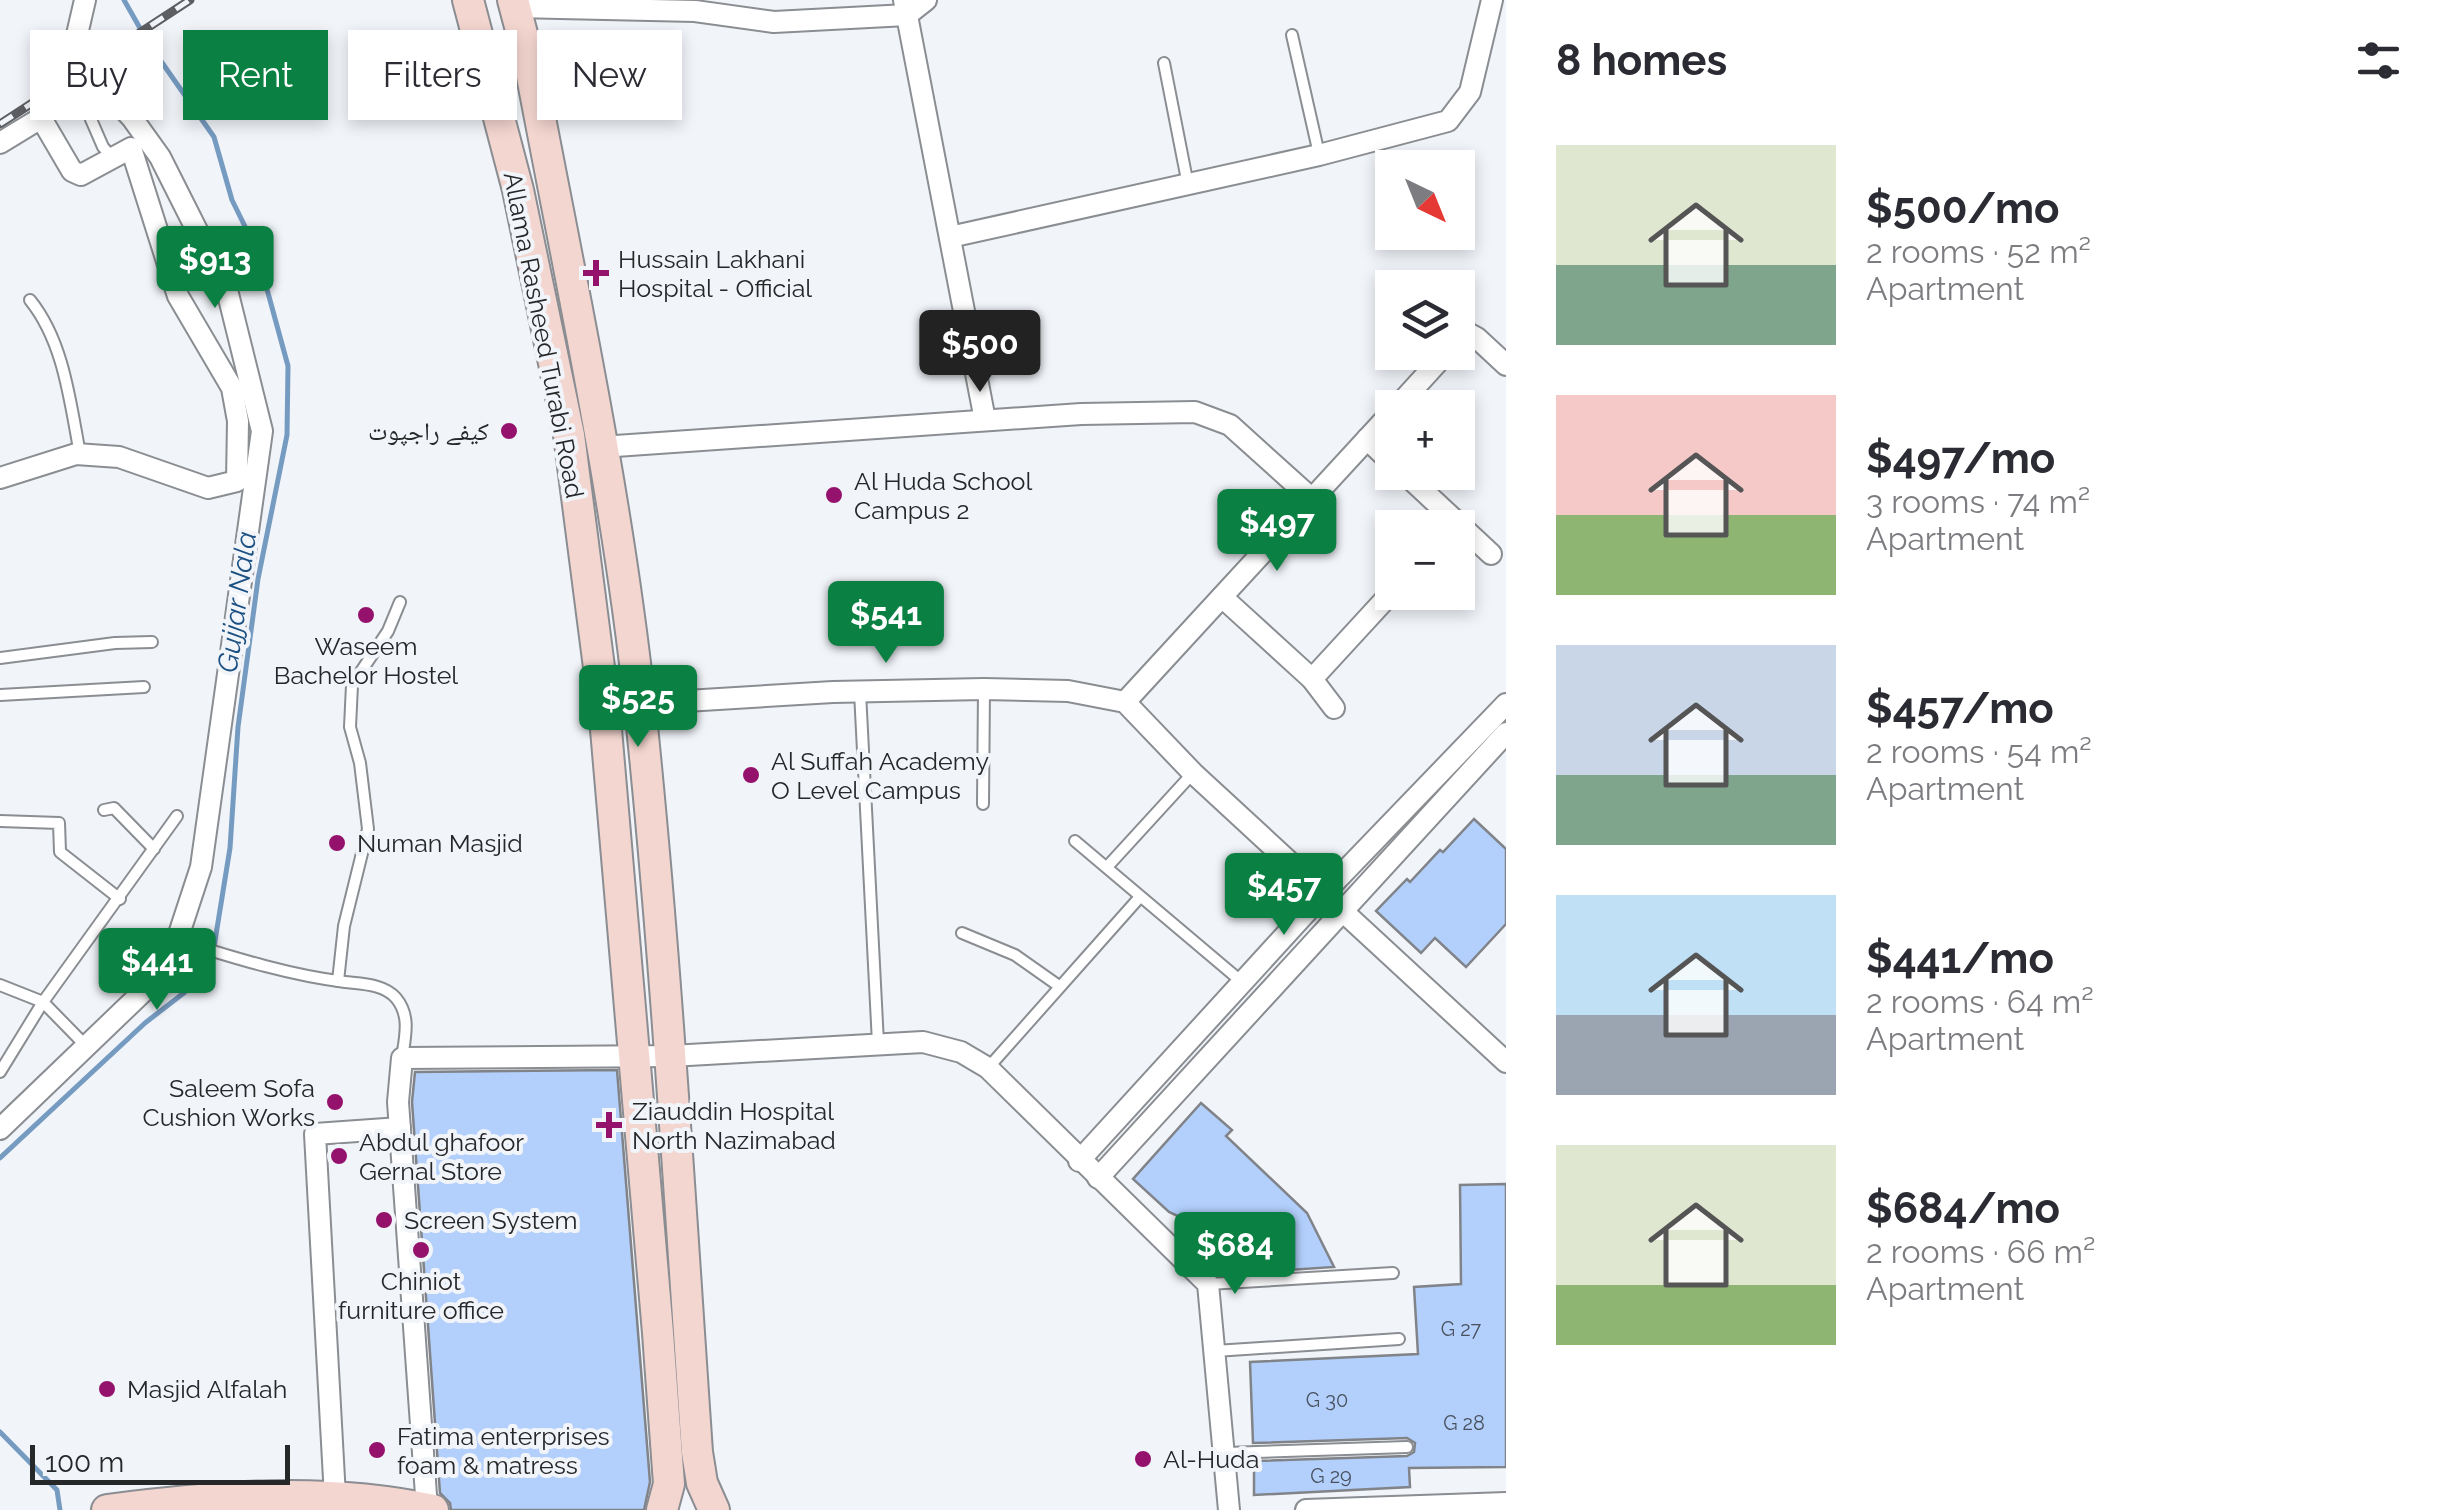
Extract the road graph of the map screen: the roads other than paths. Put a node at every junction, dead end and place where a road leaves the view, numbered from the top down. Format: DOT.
graph roads {
  1 [pos="85,0"];
  2 [pos="468,0"];
  3 [pos="926,0"];
  4 [pos="1492,0"];
  5 [pos="514,4"];
  6 [pos="679,5"];
  7 [pos="907,5"];
  8 [pos="1292,35"];
  9 [pos="1164,63"];
  10 [pos="91,120"];
  11 [pos="0,143"];
  12 [pos="1319,155"];
  13 [pos="112,158"];
  14 [pos="1188,185"];
  15 [pos="950,237"];
  16 [pos="30,300"];
  17 [pos="1475,337"];
  18 [pos="1501,351"];
  19 [pos="1431,370"];
  20 [pos="574,381"];
  21 [pos="1412,390"];
  22 [pos="985,420"];
  23 [pos="1375,431"];
  24 [pos="1367,440"];
  25 [pos="601,446"];
  26 [pos="1375,447"];
  27 [pos="80,454"];
  28 [pos="0,478"];
  29 [pos="1420,490"];
  30 [pos="1312,499"];
  31 [pos="1440,510"];
  32 [pos="612,522"];
  33 [pos="581,527"];
  34 [pos="1475,541"];
  35 [pos="1492,554"];
  36 [pos="1222,597"];
  37 [pos="400,602"];
  38 [pos="1375,610"];
  39 [pos="152,642"];
  40 [pos="0,658"];
  41 [pos="1312,679"];
  42 [pos="144,687"];
  43 [pos="984,689"];
  44 [pos="860,692"];
  45 [pos="0,695"];
  46 [pos="1125,702"];
  47 [pos="639,704"];
  48 [pos="1506,704"];
  49 [pos="604,706"];
  50 [pos="1334,708"];
  51 [pos="1506,733"];
  52 [pos="1193,773"];
  53 [pos="983,804"];
  54 [pos="104,810"];
  55 [pos="177,816"];
  56 [pos="0,821"];
  57 [pos="1075,841"];
  58 [pos="154,850"];
  59 [pos="1108,867"];
  60 [pos="1323,894"];
  61 [pos="1139,898"];
  62 [pos="120,899"];
  63 [pos="1342,911"];
  64 [pos="962,933"];
  65 [pos="177,940"];
  66 [pos="338,981"];
  67 [pos="1242,983"];
  68 [pos="0,986"];
  69 [pos="1059,986"];
  70 [pos="44,1002"];
  71 [pos="878,1043"];
  72 [pos="86,1046"];
  73 [pos="671,1056"];
  74 [pos="634,1057"];
  75 [pos="402,1058"];
  76 [pos="1506,1062"];
  77 [pos="988,1068"];
  78 [pos="0,1072"];
  79 [pos="400,1128"];
  80 [pos="0,1129"];
  81 [pos="1079,1161"];
  82 [pos="1098,1178"];
  83 [pos="1393,1273"];
  84 [pos="1208,1284"];
  85 [pos="1399,1339"];
  86 [pos="1215,1350"];
  87 [pos="1407,1448"];
  88 [pos="1226,1453"];
  89 [pos="335,1496"];
  90 [pos="1506,1503"];
  91 [pos="430,1509"];
  92 [pos="107,1510"];
  93 [pos="662,1510"];
  94 [pos="714,1510"];
  95 [pos="1229,1510"];
  96 [pos="1306,1510"];
  1 -- 65 [label="street"];
  2 -- 20 [label="main road, Allama Rasheed Turabi Road"];
  3 -- 7 [label="street"];
  4 -- 12 [label="street"];
  5 -- 6 [label="street"];
  5 -- 20 [label="main road, Allama Rasheed Turabi Road"];
  6 -- 7 [label="street"];
  7 -- 15 [label="street"];
  8 -- 12 [label="lane"];
  9 -- 14 [label="lane"];
  10 -- 13 [label="lane"];
  11 -- 13 [label="street"];
  12 -- 14 [label="street"];
  13 -- 27 [label="street"];
  14 -- 15 [label="street"];
  15 -- 22 [label="street"];
  16 -- 27 [label="lane"];
  17 -- 18 [label="street"];
  19 -- 21 [label="street"];
  20 -- 25 [label="main road, Allama Rasheed Turabi Road"];
  20 -- 33 [label="main road, Allama Rasheed Turabi Road"];
  22 -- 25 [label="street"];
  22 -- 30 [label="street"];
  23 -- 24 [label="street"];
  24 -- 26 [label="street"];
  24 -- 30 [label="street"];
  25 -- 32 [label="main road, Allama Rasheed Turabi Road"];
  27 -- 28 [label="street"];
  29 -- 31 [label="street"];
  30 -- 36 [label="street"];
  32 -- 33 [label="main road"];
  32 -- 47 [label="main road, Allama Rasheed Turabi Road"];
  33 -- 49 [label="main road, Allama Rasheed Turabi Road"];
  34 -- 35 [label="street"];
  36 -- 41 [label="street"];
  36 -- 46 [label="street"];
  37 -- 66 [label="lane"];
  38 -- 41 [label="street"];
  39 -- 40 [label="lane"];
  41 -- 50 [label="street"];
  42 -- 45 [label="lane"];
  43 -- 44 [label="street"];
  43 -- 46 [label="street"];
  43 -- 53 [label="lane"];
  44 -- 47 [label="street"];
  44 -- 71 [label="lane"];
  46 -- 52 [label="street"];
  47 -- 49 [label="street"];
  47 -- 73 [label="main road, Allama Rasheed Turabi Road"];
  48 -- 60 [label="street"];
  49 -- 74 [label="main road, Allama Rasheed Turabi Road"];
  51 -- 63 [label="street"];
  52 -- 59 [label="lane"];
  52 -- 60 [label="street"];
  54 -- 58 [label="lane"];
  55 -- 58 [label="lane"];
  56 -- 62 [label="lane"];
  57 -- 59 [label="lane"];
  58 -- 62 [label="lane"];
  59 -- 61 [label="lane"];
  60 -- 63 [label="street"];
  60 -- 67 [label="street"];
  61 -- 67 [label="lane"];
  61 -- 69 [label="lane"];
  62 -- 70 [label="lane"];
  63 -- 76 [label="street"];
  63 -- 82 [label="street"];
  64 -- 69 [label="lane"];
  65 -- 66 [label="lane"];
  65 -- 72 [label="street"];
  66 -- 75 [label="lane"];
  67 -- 81 [label="street"];
  68 -- 70 [label="lane"];
  69 -- 77 [label="lane"];
  70 -- 72 [label="lane"];
  70 -- 78 [label="lane"];
  71 -- 73 [label="street"];
  71 -- 77 [label="street"];
  72 -- 80 [label="street"];
  73 -- 74 [label="street"];
  73 -- 94 [label="main road, Allama Rasheed Turabi Road"];
  74 -- 75 [label="street"];
  74 -- 93 [label="main road, Allama Rasheed Turabi Road"];
  75 -- 79 [label="street"];
  77 -- 81 [label="street"];
  79 -- 89 [label="street"];
  79 -- 91 [label="street"];
  81 -- 82 [label="street"];
  82 -- 84 [label="street"];
  83 -- 84 [label="lane"];
  84 -- 86 [label="street"];
  85 -- 86 [label="lane"];
  86 -- 88 [label="street"];
  87 -- 88 [label="lane"];
  88 -- 95 [label="street"];
  89 -- 91 [label="main road"];
  89 -- 92 [label="main road"];
  90 -- 96 [label="street"];
}
